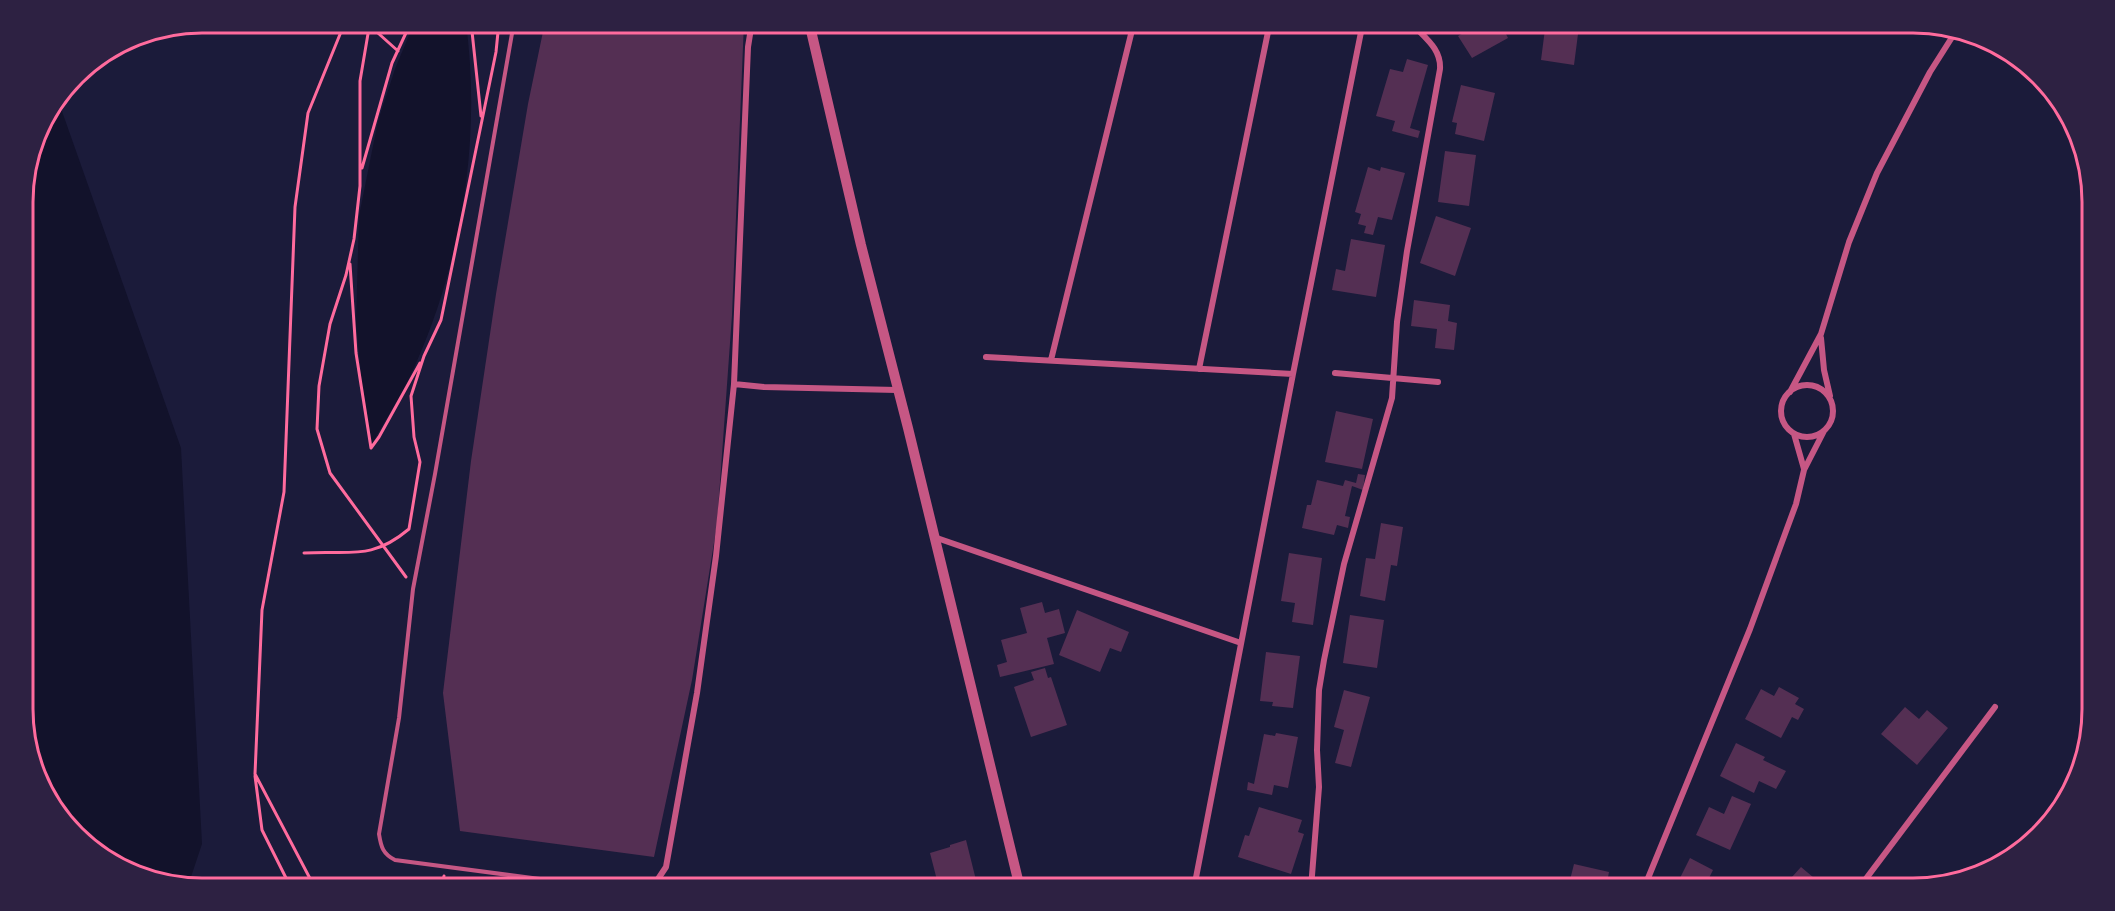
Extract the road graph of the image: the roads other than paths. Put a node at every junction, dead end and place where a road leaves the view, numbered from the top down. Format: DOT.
graph roads {
  1 [pos="512,33"];
  2 [pos="750,33"];
  3 [pos="812,33"];
  4 [pos="1131,33"];
  5 [pos="1268,33"];
  6 [pos="1362,33"];
  7 [pos="1421,33"];
  8 [pos="1952,38"];
  9 [pos="1821,334"];
  10 [pos="986,357"];
  11 [pos="1051,360"];
  12 [pos="1199,369"];
  13 [pos="1335,373"];
  14 [pos="1293,374"];
  15 [pos="1393,378"];
  16 [pos="1438,382"];
  17 [pos="734,384"];
  18 [pos="897,390"];
  19 [pos="1790,392"];
  20 [pos="1831,401"];
  21 [pos="1824,431"];
  22 [pos="1794,434"];
  23 [pos="1804,470"];
  24 [pos="933,537"];
  25 [pos="1241,643"];
  26 [pos="1995,707"];
  27 [pos="531,878"];
  28 [pos="658,878"];
  29 [pos="1018,878"];
  30 [pos="1196,878"];
  31 [pos="1312,878"];
  32 [pos="1648,878"];
  33 [pos="1866,878"];
  1 -- 27 [label="lane"];
  2 -- 17 [label="street"];
  3 -- 18 [label="street"];
  4 -- 11 [label="street"];
  5 -- 12 [label="street"];
  6 -- 14 [label="street"];
  7 -- 15 [label="street"];
  8 -- 9 [label="street"];
  9 -- 19 [label="street"];
  9 -- 20 [label="street"];
  10 -- 11 [label="street"];
  11 -- 12 [label="street"];
  12 -- 14 [label="street"];
  13 -- 15 [label="street"];
  14 -- 25 [label="street"];
  15 -- 16 [label="street"];
  15 -- 31 [label="street"];
  17 -- 18 [label="street"];
  17 -- 28 [label="street"];
  18 -- 24 [label="street"];
  19 -- 20 [label="street"];
  19 -- 22 [label="street"];
  20 -- 21 [label="street"];
  21 -- 22 [label="street"];
  21 -- 23 [label="street"];
  22 -- 23 [label="street"];
  23 -- 32 [label="street"];
  24 -- 25 [label="street"];
  24 -- 29 [label="street"];
  25 -- 30 [label="street"];
  26 -- 33 [label="street"];
}
